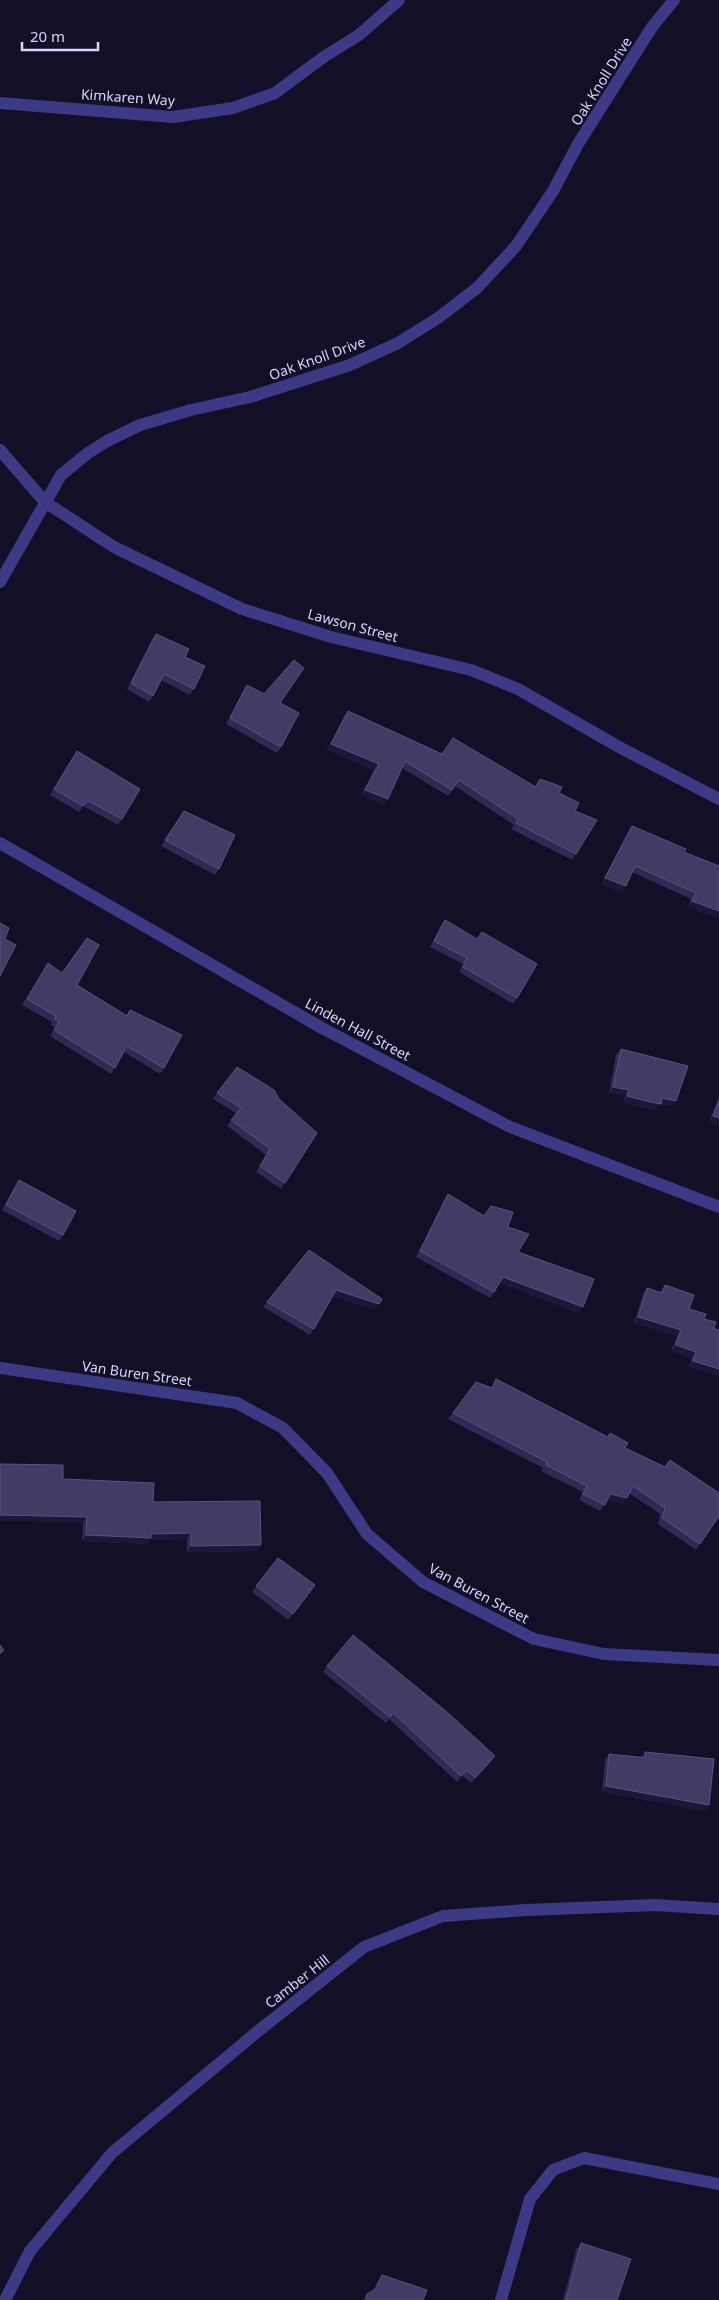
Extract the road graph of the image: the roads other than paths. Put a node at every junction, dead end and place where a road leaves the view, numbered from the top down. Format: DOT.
graph roads {
  1 [pos="399,0"];
  2 [pos="674,0"];
  3 [pos="0,103"];
  4 [pos="0,450"];
  5 [pos="45,502"];
  6 [pos="0,582"];
  7 [pos="719,799"];
  8 [pos="0,843"];
  9 [pos="719,1207"];
  10 [pos="0,1368"];
  11 [pos="719,1660"];
  12 [pos="719,1910"];
  13 [pos="719,2184"];
  14 [pos="5,2300"];
  15 [pos="500,2300"];
  1 -- 3 [label="street, Kimkaren Way"];
  2 -- 5 [label="street, Oak Knoll Drive"];
  4 -- 5 [label="street, Lawson Street"];
  5 -- 6 [label="street, Oak Knoll Drive"];
  5 -- 7 [label="street, Lawson Street"];
  8 -- 9 [label="street, Linden Hall Street"];
  10 -- 11 [label="street, Van Buren Street"];
  12 -- 14 [label="street, Camber Hill"];
  13 -- 15 [label="street"];
}
